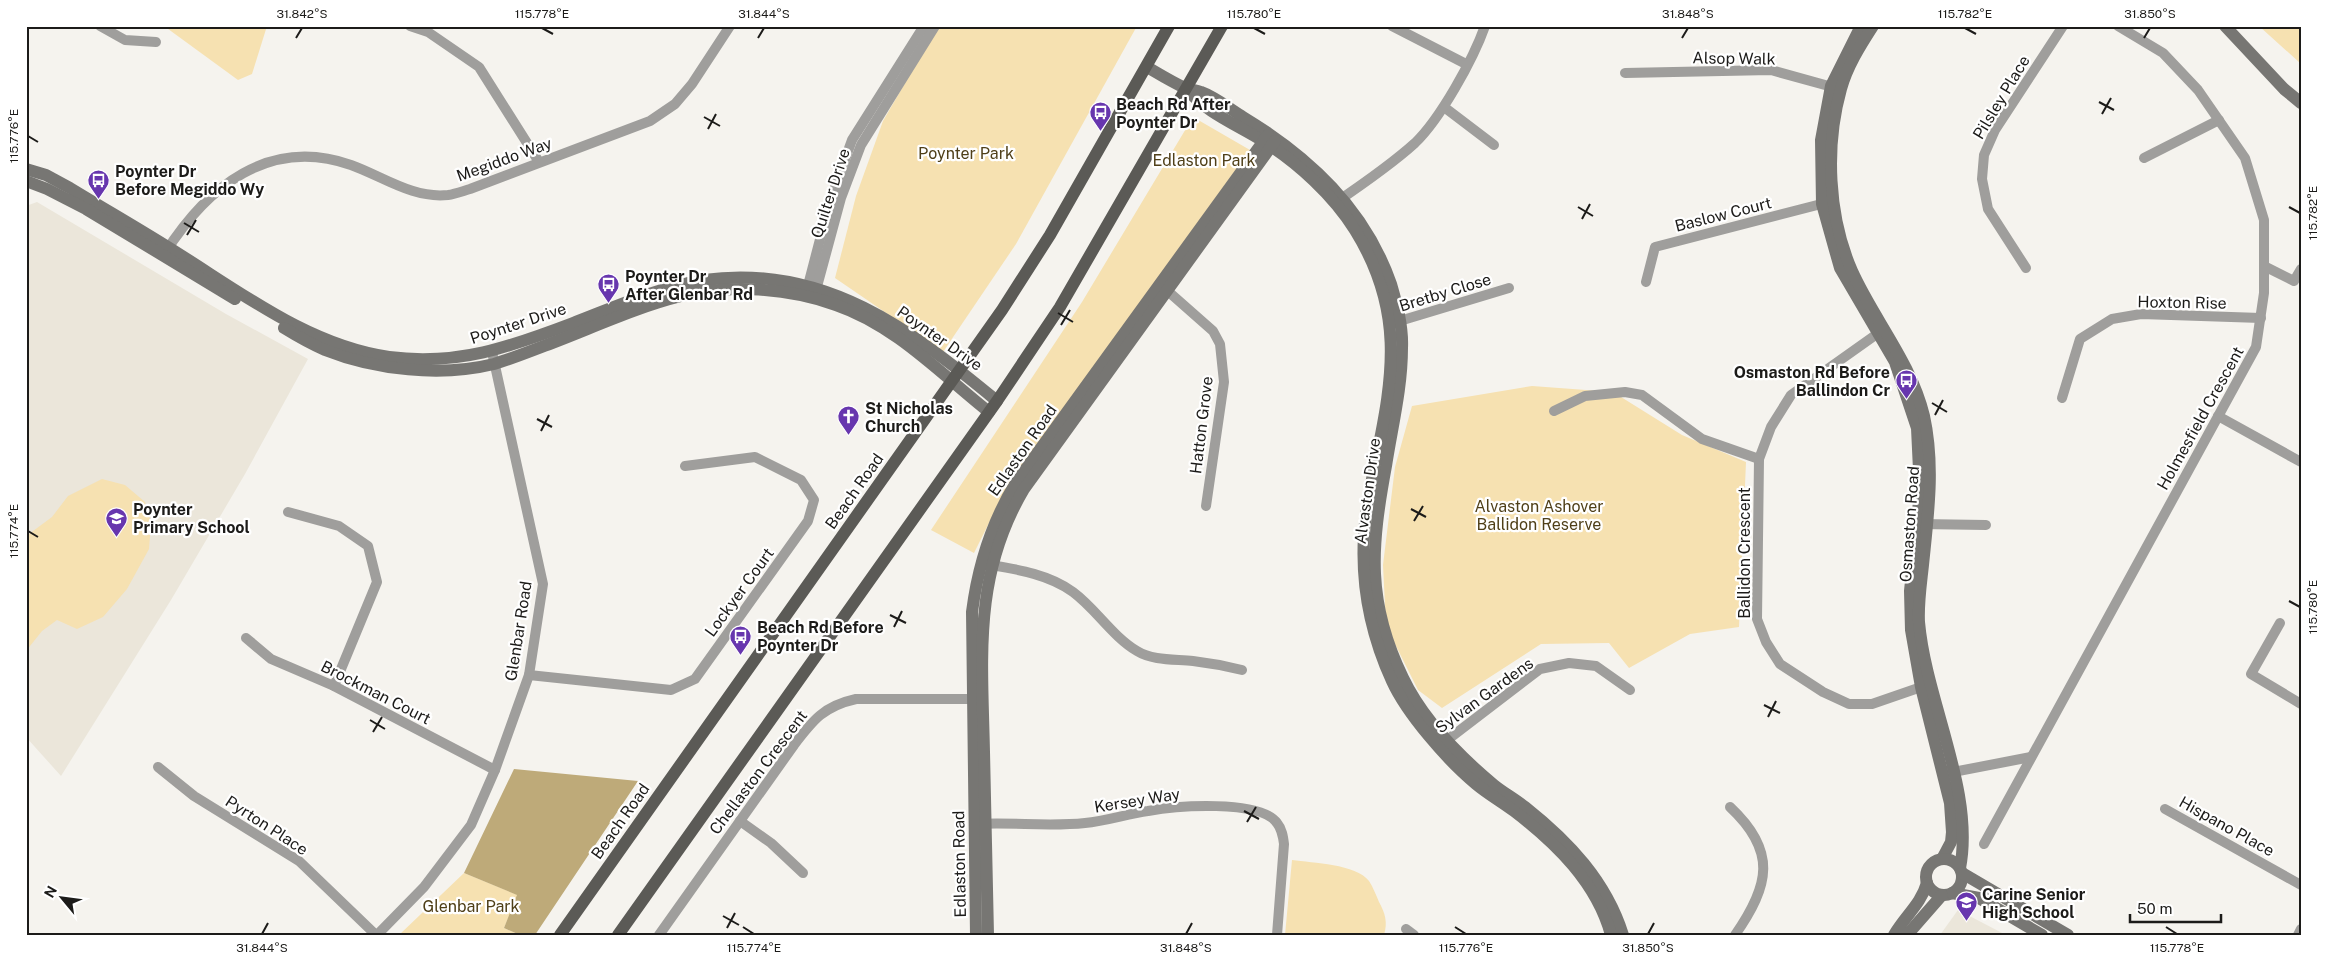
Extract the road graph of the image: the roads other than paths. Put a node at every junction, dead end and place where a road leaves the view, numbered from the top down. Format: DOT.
graph roads {
  1 [pos="100,26"];
  2 [pos="410,26"];
  3 [pos="730,26"];
  4 [pos="924,26"];
  5 [pos="935,26"];
  6 [pos="1169,26"];
  7 [pos="1222,26"];
  8 [pos="1392,26"];
  9 [pos="1484,26"];
  10 [pos="1861,26"];
  11 [pos="1873,26"];
  12 [pos="2063,26"];
  13 [pos="2118,26"];
  14 [pos="2225,26"];
  15 [pos="156,42"];
  16 [pos="1466,64"];
  17 [pos="1147,67"];
  18 [pos="1625,73"];
  19 [pos="1836,87"];
  20 [pos="1187,89"];
  21 [pos="2301,103"];
  22 [pos="1444,108"];
  23 [pos="2219,120"];
  24 [pos="1270,140"];
  25 [pos="1494,145"];
  26 [pos="2144,158"];
  27 [pos="539,162"];
  28 [pos="26,169"];
  29 [pos="26,181"];
  30 [pos="1338,201"];
  31 [pos="1828,202"];
  32 [pos="166,251"];
  33 [pos="2264,266"];
  34 [pos="2026,268"];
  35 [pos="2301,269"];
  36 [pos="1646,282"];
  37 [pos="1164,288"];
  38 [pos="1509,288"];
  39 [pos="811,292"];
  40 [pos="2261,318"];
  41 [pos="1395,323"];
  42 [pos="1881,331"];
  43 [pos="493,358"];
  44 [pos="959,370"];
  45 [pos="951,382"];
  46 [pos="2062,398"];
  47 [pos="998,401"];
  48 [pos="1554,411"];
  49 [pos="989,412"];
  50 [pos="2218,416"];
  51 [pos="1759,459"];
  52 [pos="2301,462"];
  53 [pos="685,466"];
  54 [pos="1206,506"];
  55 [pos="288,512"];
  56 [pos="1922,524"];
  57 [pos="1986,525"];
  58 [pos="986,564"];
  59 [pos="2280,623"];
  60 [pos="246,638"];
  61 [pos="1242,670"];
  62 [pos="529,675"];
  63 [pos="334,686"];
  64 [pos="1926,686"];
  65 [pos="1630,690"];
  66 [pos="978,699"];
  67 [pos="2301,704"];
  68 [pos="1443,743"];
  69 [pos="2030,757"];
  70 [pos="158,767"];
  71 [pos="495,770"];
  72 [pos="1949,773"];
  73 [pos="1730,807"];
  74 [pos="2165,809"];
  75 [pos="740,821"];
  76 [pos="980,824"];
  77 [pos="1984,844"];
  78 [pos="1942,859"];
  79 [pos="1961,871"];
  80 [pos="803,873"];
  81 [pos="1927,883"];
  82 [pos="2301,884"];
  83 [pos="1947,894"];
  84 [pos="2301,929"];
  85 [pos="376,935"];
  86 [pos="560,935"];
  87 [pos="618,935"];
  88 [pos="659,935"];
  89 [pos="976,935"];
  90 [pos="988,935"];
  91 [pos="1277,935"];
  92 [pos="1611,935"];
  93 [pos="1623,935"];
  94 [pos="1735,935"];
  95 [pos="1894,935"];
  96 [pos="1907,935"];
  97 [pos="2042,935"];
  98 [pos="2068,935"];
  99 [pos="2298,935"];
  1 -- 15 [label="street"];
  2 -- 27 [label="street"];
  3 -- 27 [label="street, Megiddo Way"];
  4 -- 39 [label="street, Quilter Drive"];
  5 -- 39 [label="street, Quilter Drive"];
  6 -- 17 [label="main road, Beach Road"];
  7 -- 20 [label="main road"];
  8 -- 16 [label="street"];
  9 -- 16 [label="street"];
  10 -- 19 [label="street, Osmaston Road"];
  11 -- 19 [label="street, Osmaston Road"];
  12 -- 34 [label="street, Pilsley Place"];
  13 -- 23 [label="street, Holmesfield Crescent"];
  14 -- 21 [label="street"];
  16 -- 22 [label="street"];
  17 -- 20 [label="street, Alvaston Drive"];
  17 -- 44 [label="main road, Beach Road"];
  18 -- 19 [label="street, Alsop Walk"];
  19 -- 31 [label="street, Osmaston Road"];
  20 -- 24 [label="street, Alvaston Drive"];
  20 -- 47 [label="main road"];
  22 -- 25 [label="street"];
  22 -- 30 [label="street"];
  23 -- 26 [label="street"];
  23 -- 33 [label="street, Holmesfield Crescent"];
  24 -- 30 [label="street, Alvaston Drive"];
  24 -- 37 [label="street, Edlaston Road"];
  27 -- 32 [label="street, Megiddo Way"];
  28 -- 32 [label="street, Poynter Drive"];
  29 -- 32 [label="street, Poynter Drive"];
  30 -- 41 [label="street, Alvaston Drive"];
  31 -- 36 [label="street, Baslow Court"];
  31 -- 42 [label="street, Osmaston Road"];
  32 -- 43 [label="street, Poynter Drive"];
  33 -- 35 [label="street"];
  33 -- 40 [label="street, Holmesfield Crescent"];
  37 -- 54 [label="street, Hatton Grove"];
  37 -- 58 [label="street, Edlaston Road"];
  38 -- 41 [label="street, Bretby Close"];
  39 -- 43 [label="street, Poynter Drive"];
  39 -- 44 [label="street, Poynter Drive"];
  39 -- 45 [label="street, Poynter Drive"];
  40 -- 46 [label="street, Hoxton Rise"];
  40 -- 50 [label="street, Holmesfield Crescent"];
  41 -- 68 [label="street, Alvaston Drive"];
  42 -- 51 [label="street, Ballidon Crescent"];
  42 -- 56 [label="street, Osmaston Road"];
  43 -- 62 [label="street, Glenbar Road"];
  44 -- 45 [label="main road, Beach Road"];
  44 -- 47 [label="street, Poynter Drive"];
  45 -- 49 [label="street, Poynter Drive"];
  45 -- 86 [label="main road, Beach Road"];
  47 -- 49 [label="main road"];
  48 -- 51 [label="street"];
  49 -- 87 [label="main road"];
  50 -- 52 [label="street"];
  50 -- 69 [label="street, Holmesfield Crescent"];
  51 -- 64 [label="street, Ballidon Crescent"];
  53 -- 62 [label="street, Lockyer Court"];
  55 -- 63 [label="street"];
  56 -- 57 [label="street"];
  56 -- 64 [label="street, Osmaston Road"];
  58 -- 61 [label="street"];
  58 -- 66 [label="street, Edlaston Road"];
  59 -- 67 [label="street"];
  60 -- 63 [label="street, Brockman Court"];
  62 -- 71 [label="street, Glenbar Road"];
  63 -- 71 [label="street, Brockman Court"];
  64 -- 72 [label="street, Osmaston Road"];
  65 -- 68 [label="street, Sylvan Gardens"];
  66 -- 75 [label="street, Chellaston Crescent"];
  66 -- 76 [label="street, Edlaston Road"];
  68 -- 92 [label="street, Alvaston Drive"];
  68 -- 93 [label="street, Alvaston Drive"];
  69 -- 72 [label="street"];
  69 -- 77 [label="street, Holmesfield Crescent"];
  70 -- 85 [label="street, Pyrton Place"];
  71 -- 85 [label="street, Glenbar Road"];
  72 -- 78 [label="street, Osmaston Road"];
  72 -- 79 [label="street, Osmaston Road"];
  73 -- 94 [label="street"];
  74 -- 82 [label="street, Hispano Place"];
  75 -- 80 [label="street"];
  75 -- 88 [label="street, Chellaston Crescent"];
  76 -- 89 [label="street, Edlaston Road"];
  76 -- 90 [label="street, Edlaston Road"];
  76 -- 91 [label="street, Kersey Way"];
  78 -- 79 [label="street"];
  78 -- 81 [label="street"];
  79 -- 83 [label="street"];
  79 -- 98 [label="street"];
  81 -- 83 [label="street"];
  81 -- 95 [label="street"];
  83 -- 96 [label="street"];
  83 -- 97 [label="street"];
  84 -- 99 [label="street"];
}
